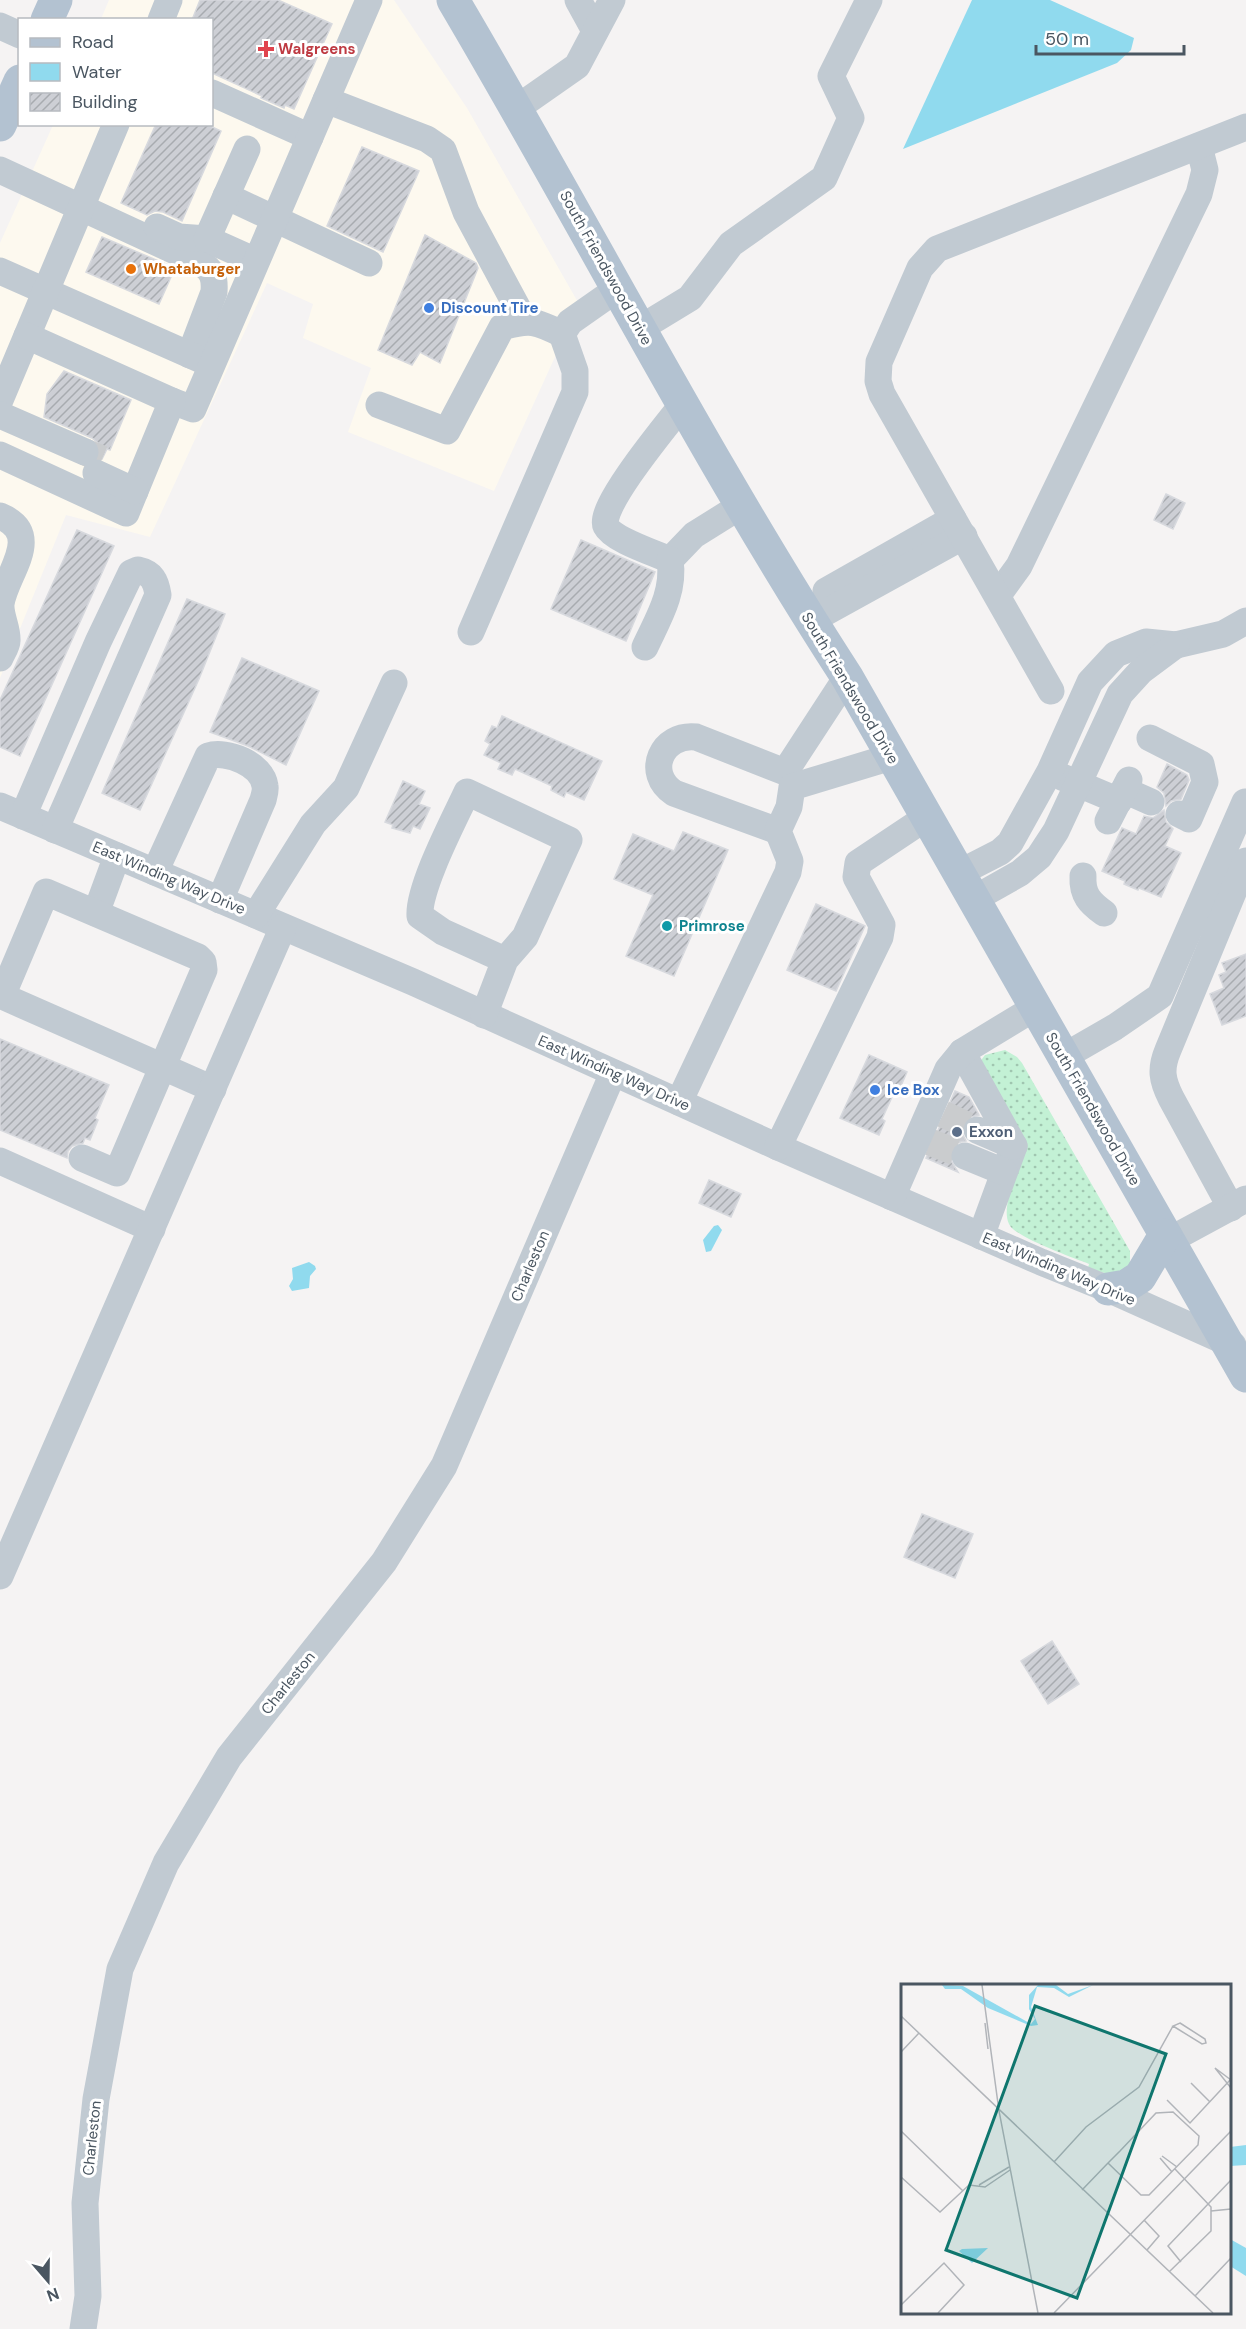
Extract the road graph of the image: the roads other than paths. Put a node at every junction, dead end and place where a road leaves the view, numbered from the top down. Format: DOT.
graph roads {
  1 [pos="169,0"];
  2 [pos="369,0"];
  3 [pos="453,0"];
  4 [pos="578,0"];
  5 [pos="612,0"];
  6 [pos="869,0"];
  7 [pos="162,18"];
  8 [pos="0,26"];
  9 [pos="595,31"];
  10 [pos="18,33"];
  11 [pos="11,87"];
  12 [pos="213,93"];
  13 [pos="326,100"];
  14 [pos="517,108"];
  15 [pos="0,125"];
  16 [pos="115,126"];
  17 [pos="1246,126"];
  18 [pos="310,137"];
  19 [pos="1199,146"];
  20 [pos="247,149"];
  21 [pos="0,170"];
  22 [pos="226,196"];
  23 [pos="84,201"];
  24 [pos="275,219"];
  25 [pos="207,239"];
  26 [pos="256,261"];
  27 [pos="369,263"];
  28 [pos="0,272"];
  29 [pos="617,289"];
  30 [pos="46,292"];
  31 [pos="524,320"];
  32 [pos="639,329"];
  33 [pos="562,334"];
  34 [pos="27,336"];
  35 [pos="201,360"];
  36 [pos="2,388"];
  37 [pos="172,401"];
  38 [pos="683,404"];
  39 [pos="379,405"];
  40 [pos="0,415"];
  41 [pos="0,428"];
  42 [pos="0,441"];
  43 [pos="0,455"];
  44 [pos="88,468"];
  45 [pos="136,490"];
  46 [pos="742,505"];
  47 [pos="8,522"];
  48 [pos="958,528"];
  49 [pos="670,560"];
  50 [pos="998,595"];
  51 [pos="0,605"];
  52 [pos="806,613"];
  53 [pos="1246,621"];
  54 [pos="471,632"];
  55 [pos="1176,645"];
  56 [pos="645,647"];
  57 [pos="0,658"];
  58 [pos="847,677"];
  59 [pos="394,682"];
  60 [pos="1051,691"];
  61 [pos="1150,738"];
  62 [pos="891,758"];
  63 [pos="1050,771"];
  64 [pos="789,780"];
  65 [pos="1078,784"];
  66 [pos="1151,802"];
  67 [pos="1245,802"];
  68 [pos="11,811"];
  69 [pos="1179,814"];
  70 [pos="927,817"];
  71 [pos="56,830"];
  72 [pos="778,831"];
  73 [pos="117,856"];
  74 [pos="1246,861"];
  75 [pos="155,872"];
  76 [pos="1083,876"];
  77 [pos="966,886"];
  78 [pos="220,900"];
  79 [pos="96,913"];
  80 [pos="1104,913"];
  81 [pos="255,915"];
  82 [pos="283,927"];
  83 [pos="505,960"];
  84 [pos="1036,1007"];
  85 [pos="484,1015"];
  86 [pos="962,1052"];
  87 [pos="1063,1057"];
  88 [pos="162,1067"];
  89 [pos="613,1072"];
  90 [pos="213,1089"];
  91 [pos="680,1102"];
  92 [pos="977,1130"];
  93 [pos="1014,1146"];
  94 [pos="778,1147"];
  95 [pos="965,1156"];
  96 [pos="82,1158"];
  97 [pos="0,1161"];
  98 [pos="1004,1172"];
  99 [pos="892,1197"];
  100 [pos="1238,1204"];
  101 [pos="152,1229"];
  102 [pos="981,1236"];
  103 [pos="1167,1238"];
  104 [pos="1108,1289"];
  105 [pos="1236,1346"];
  106 [pos="1246,1376"];
  107 [pos="0,1576"];
  108 [pos="83,2329"];
  1 -- 7 [label="street"];
  2 -- 13 [label="street"];
  3 -- 14 [label="main road, South Friendswood Drive"];
  4 -- 9 [label="street"];
  5 -- 9 [label="street"];
  6 -- 32 [label="street"];
  8 -- 10 [label="street"];
  9 -- 14 [label="street"];
  11 -- 15 [label="main road"];
  12 -- 18 [label="street"];
  13 -- 18 [label="street"];
  13 -- 31 [label="street"];
  14 -- 29 [label="main road, South Friendswood Drive"];
  16 -- 23 [label="street"];
  17 -- 19 [label="street"];
  18 -- 24 [label="street"];
  19 -- 48 [label="street"];
  19 -- 50 [label="street"];
  20 -- 22 [label="street"];
  21 -- 23 [label="street"];
  22 -- 24 [label="street"];
  22 -- 25 [label="street"];
  23 -- 25 [label="street"];
  23 -- 30 [label="street"];
  23 -- 35 [label="street"];
  24 -- 26 [label="street"];
  24 -- 27 [label="street"];
  25 -- 26 [label="street"];
  26 -- 35 [label="street"];
  28 -- 30 [label="street"];
  29 -- 32 [label="main road, South Friendswood Drive"];
  29 -- 33 [label="street"];
  30 -- 34 [label="street"];
  30 -- 35 [label="street"];
  31 -- 33 [label="street"];
  31 -- 39 [label="street"];
  32 -- 38 [label="main road, South Friendswood Drive"];
  33 -- 54 [label="street"];
  34 -- 36 [label="street"];
  34 -- 37 [label="street"];
  35 -- 37 [label="street"];
  37 -- 45 [label="street"];
  38 -- 46 [label="main road, South Friendswood Drive"];
  38 -- 49 [label="street"];
  40 -- 44 [label="street"];
  41 -- 44 [label="street"];
  42 -- 44 [label="street"];
  43 -- 45 [label="street"];
  44 -- 45 [label="street"];
  46 -- 49 [label="street"];
  46 -- 52 [label="main road, South Friendswood Drive"];
  47 -- 51 [label="street"];
  48 -- 50 [label="street"];
  48 -- 52 [label="street"];
  49 -- 56 [label="street"];
  50 -- 60 [label="street"];
  51 -- 57 [label="street"];
  52 -- 58 [label="main road, South Friendswood Drive"];
  53 -- 55 [label="street"];
  55 -- 63 [label="street"];
  55 -- 65 [label="street"];
  58 -- 62 [label="main road, South Friendswood Drive"];
  58 -- 64 [label="street"];
  59 -- 81 [label="street"];
  61 -- 69 [label="street"];
  62 -- 64 [label="street"];
  62 -- 70 [label="main road, South Friendswood Drive"];
  63 -- 65 [label="street"];
  63 -- 77 [label="street"];
  64 -- 72 [label="street"];
  64 -- 72 [label="street"];
  65 -- 66 [label="street"];
  65 -- 77 [label="street"];
  67 -- 87 [label="street"];
  68 -- 71 [label="street, East Winding Way Drive"];
  68 -- 71 [label="street"];
  70 -- 77 [label="main road, South Friendswood Drive"];
  70 -- 94 [label="street"];
  71 -- 73 [label="street, East Winding Way Drive"];
  72 -- 91 [label="street"];
  73 -- 75 [label="street, East Winding Way Drive"];
  73 -- 79 [label="street"];
  74 -- 100 [label="street"];
  75 -- 78 [label="street, East Winding Way Drive"];
  75 -- 78 [label="street"];
  76 -- 80 [label="street"];
  77 -- 84 [label="main road, South Friendswood Drive"];
  78 -- 81 [label="street, East Winding Way Drive"];
  79 -- 88 [label="street"];
  79 -- 88 [label="street"];
  81 -- 82 [label="street, East Winding Way Drive"];
  82 -- 85 [label="street, East Winding Way Drive"];
  82 -- 90 [label="street"];
  83 -- 83 [label="street"];
  83 -- 85 [label="street"];
  84 -- 86 [label="street"];
  84 -- 87 [label="main road, South Friendswood Drive"];
  85 -- 89 [label="street, East Winding Way Drive"];
  86 -- 93 [label="street"];
  86 -- 99 [label="street"];
  87 -- 103 [label="main road, South Friendswood Drive"];
  88 -- 90 [label="street"];
  88 -- 96 [label="street"];
  89 -- 91 [label="street, East Winding Way Drive"];
  89 -- 108 [label="street, Charleston"];
  90 -- 101 [label="street"];
  91 -- 94 [label="street, East Winding Way Drive"];
  92 -- 93 [label="street"];
  93 -- 98 [label="street"];
  94 -- 99 [label="street, East Winding Way Drive"];
  95 -- 98 [label="street"];
  97 -- 101 [label="street"];
  98 -- 102 [label="street"];
  99 -- 102 [label="street, East Winding Way Drive"];
  100 -- 103 [label="street"];
  101 -- 107 [label="street"];
  102 -- 104 [label="street, East Winding Way Drive"];
  103 -- 104 [label="main road"];
  103 -- 105 [label="main road, South Friendswood Drive"];
  104 -- 105 [label="street, East Winding Way Drive"];
  105 -- 106 [label="main road, South Friendswood Drive"];
}
